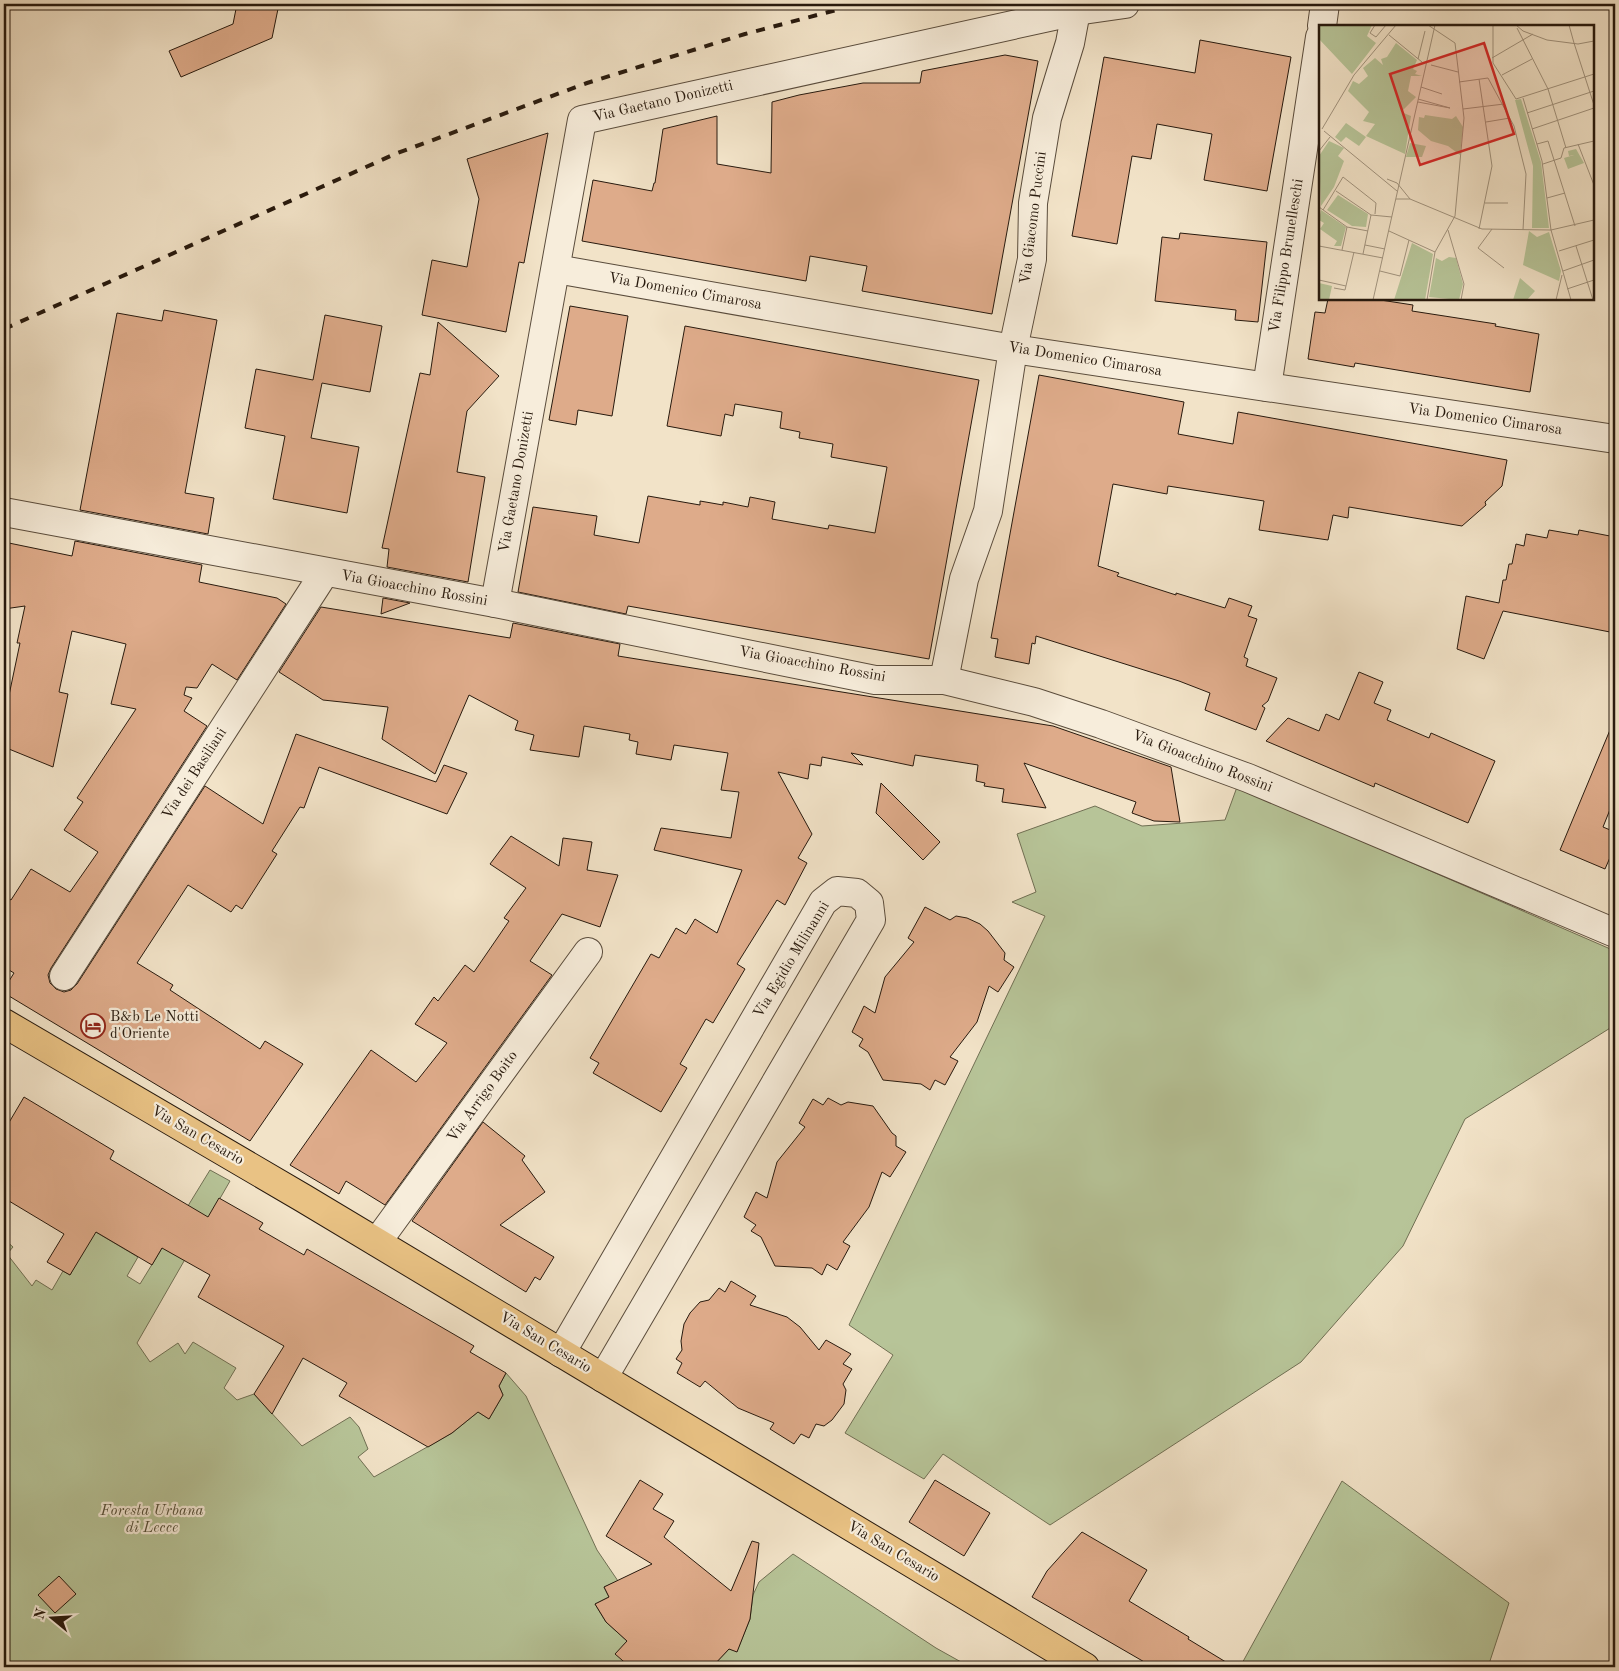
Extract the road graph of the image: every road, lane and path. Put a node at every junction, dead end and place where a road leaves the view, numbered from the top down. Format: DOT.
graph roads {
  1 [pos="1125,4"];
  2 [pos="1325,4"];
  3 [pos="1076,11"];
  4 [pos="1322,25"];
  5 [pos="1319,44"];
  6 [pos="556,269"];
  7 [pos="1013,349"];
  8 [pos="1267,387"];
  9 [pos="1615,439"];
  10 [pos="4,512"];
  11 [pos="325,572"];
  12 [pos="495,603"];
  13 [pos="944,680"];
  14 [pos="1615,933"];
  15 [pos="588,952"];
  16 [pos="64,976"];
  17 [pos="4,1023"];
  18 [pos="377,1242"];
  19 [pos="561,1352"];
  20 [pos="603,1378"];
  21 [pos="1085,1667"];
  1 -- 3 [label="street"];
  2 -- 4 [label="street"];
  3 -- 6 [label="street, Via Gaetano Donizetti"];
  3 -- 7 [label="street, Via Giacomo Puccini"];
  5 -- 8 [label="street, Via Filippo Brunelleschi"];
  6 -- 7 [label="street, Via Domenico Cimarosa"];
  6 -- 12 [label="street, Via Gaetano Donizetti"];
  7 -- 8 [label="street, Via Domenico Cimarosa"];
  7 -- 13 [label="street, Via Giacomo Puccini"];
  8 -- 9 [label="street, Via Domenico Cimarosa"];
  10 -- 11 [label="street, Via Gioacchino Rossini"];
  11 -- 12 [label="street, Via Gioacchino Rossini"];
  11 -- 16 [label="street, Via dei Basiliani"];
  12 -- 13 [label="street, Via Gioacchino Rossini"];
  13 -- 14 [label="street, Via Gioacchino Rossini"];
  15 -- 18 [label="street, Via Arrigo Boito"];
  17 -- 18 [label="main road, Via San Cesario"];
  18 -- 19 [label="main road, Via San Cesario"];
  19 -- 20 [label="main road, Via San Cesario"];
  19 -- 20 [label="street, Via Egidio Milinanni"];
  20 -- 21 [label="main road, Via San Cesario"];
}
